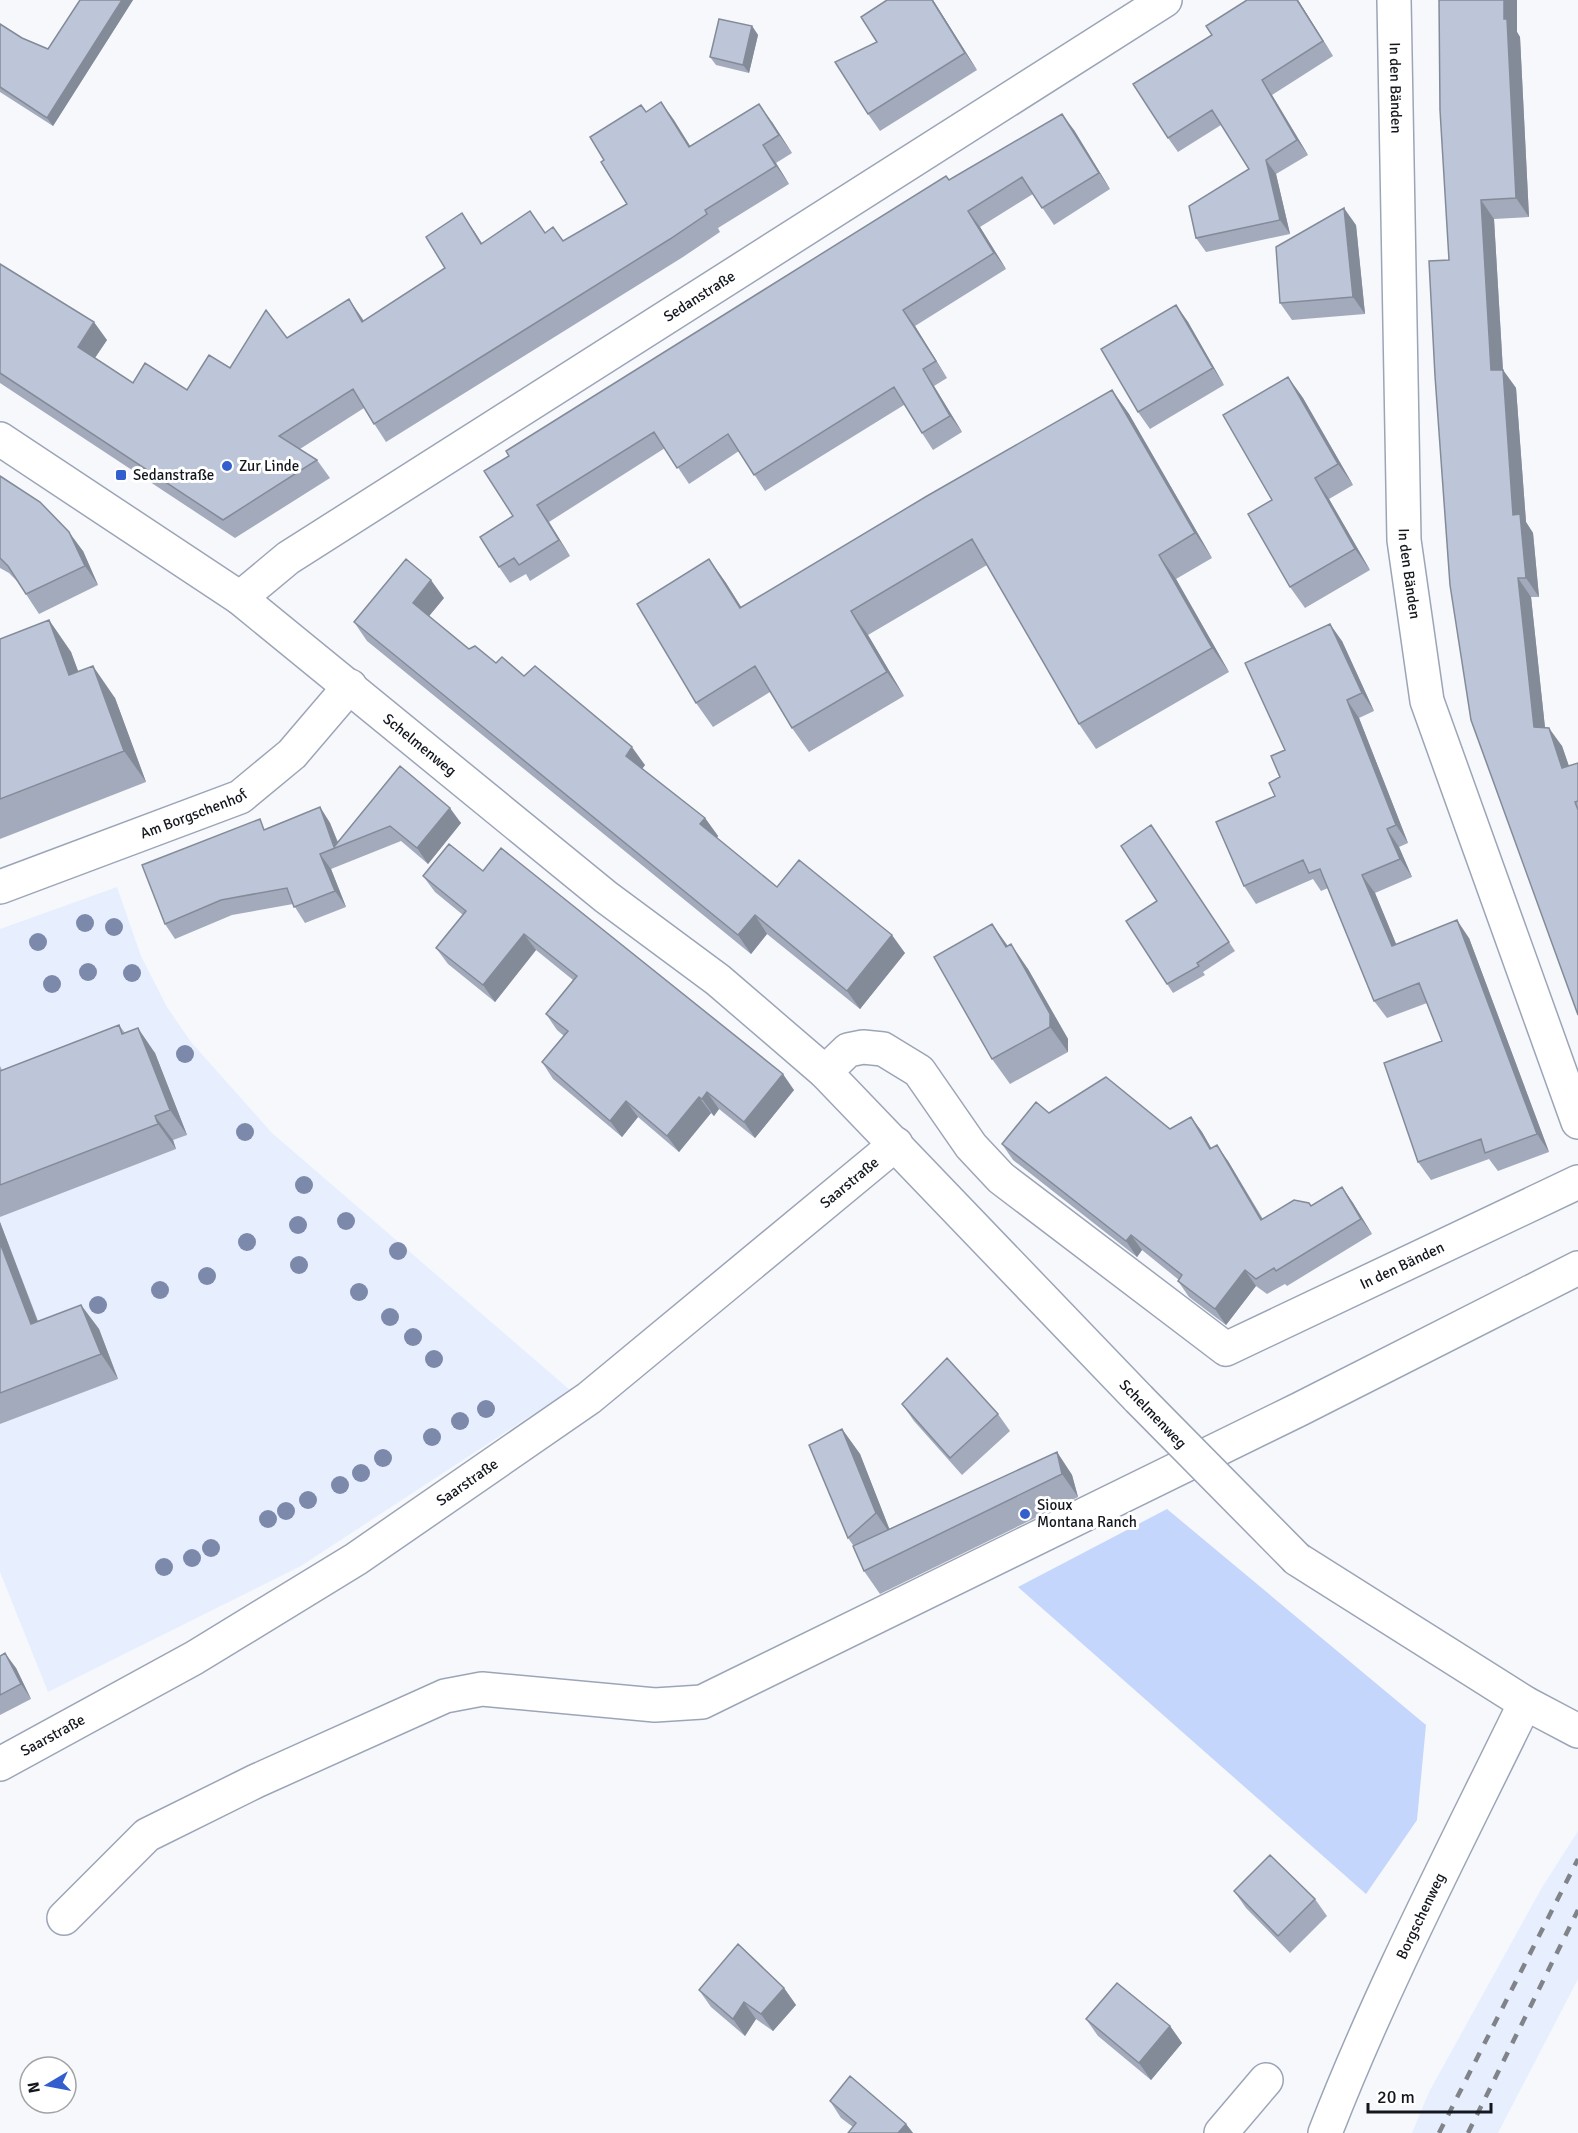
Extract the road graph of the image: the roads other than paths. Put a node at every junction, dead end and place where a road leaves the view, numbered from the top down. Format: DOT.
graph roads {
  1 [pos="1165,0"];
  2 [pos="1394,0"];
  3 [pos="0,439"];
  4 [pos="240,598"];
  5 [pos="350,686"];
  6 [pos="0,887"];
  7 [pos="825,1072"];
  8 [pos="1578,1122"];
  9 [pos="896,1144"];
  10 [pos="1578,1182"];
  11 [pos="1578,1269"];
  12 [pos="1525,1703"];
  13 [pos="1578,1731"];
  14 [pos="0,1764"];
  15 [pos="64,1918"];
  16 [pos="1266,2080"];
  17 [pos="1221,2133"];
  18 [pos="1325,2133"];
  1 -- 4 [label="street, Sedanstraße"];
  2 -- 8 [label="street, In den Bänden"];
  3 -- 4 [label="street, Schelmenweg"];
  4 -- 5 [label="street, Schelmenweg"];
  5 -- 6 [label="street, Am Borgschenhof"];
  5 -- 7 [label="street, Schelmenweg"];
  7 -- 9 [label="street, Schelmenweg"];
  7 -- 10 [label="street, In den Bänden"];
  9 -- 12 [label="street, Schelmenweg, bridge"];
  9 -- 14 [label="street, Saarstraße"];
  11 -- 15 [label="street"];
  12 -- 13 [label="street, Schelmenweg"];
  12 -- 18 [label="street, Borgschenweg"];
  16 -- 17 [label="street"];
}
